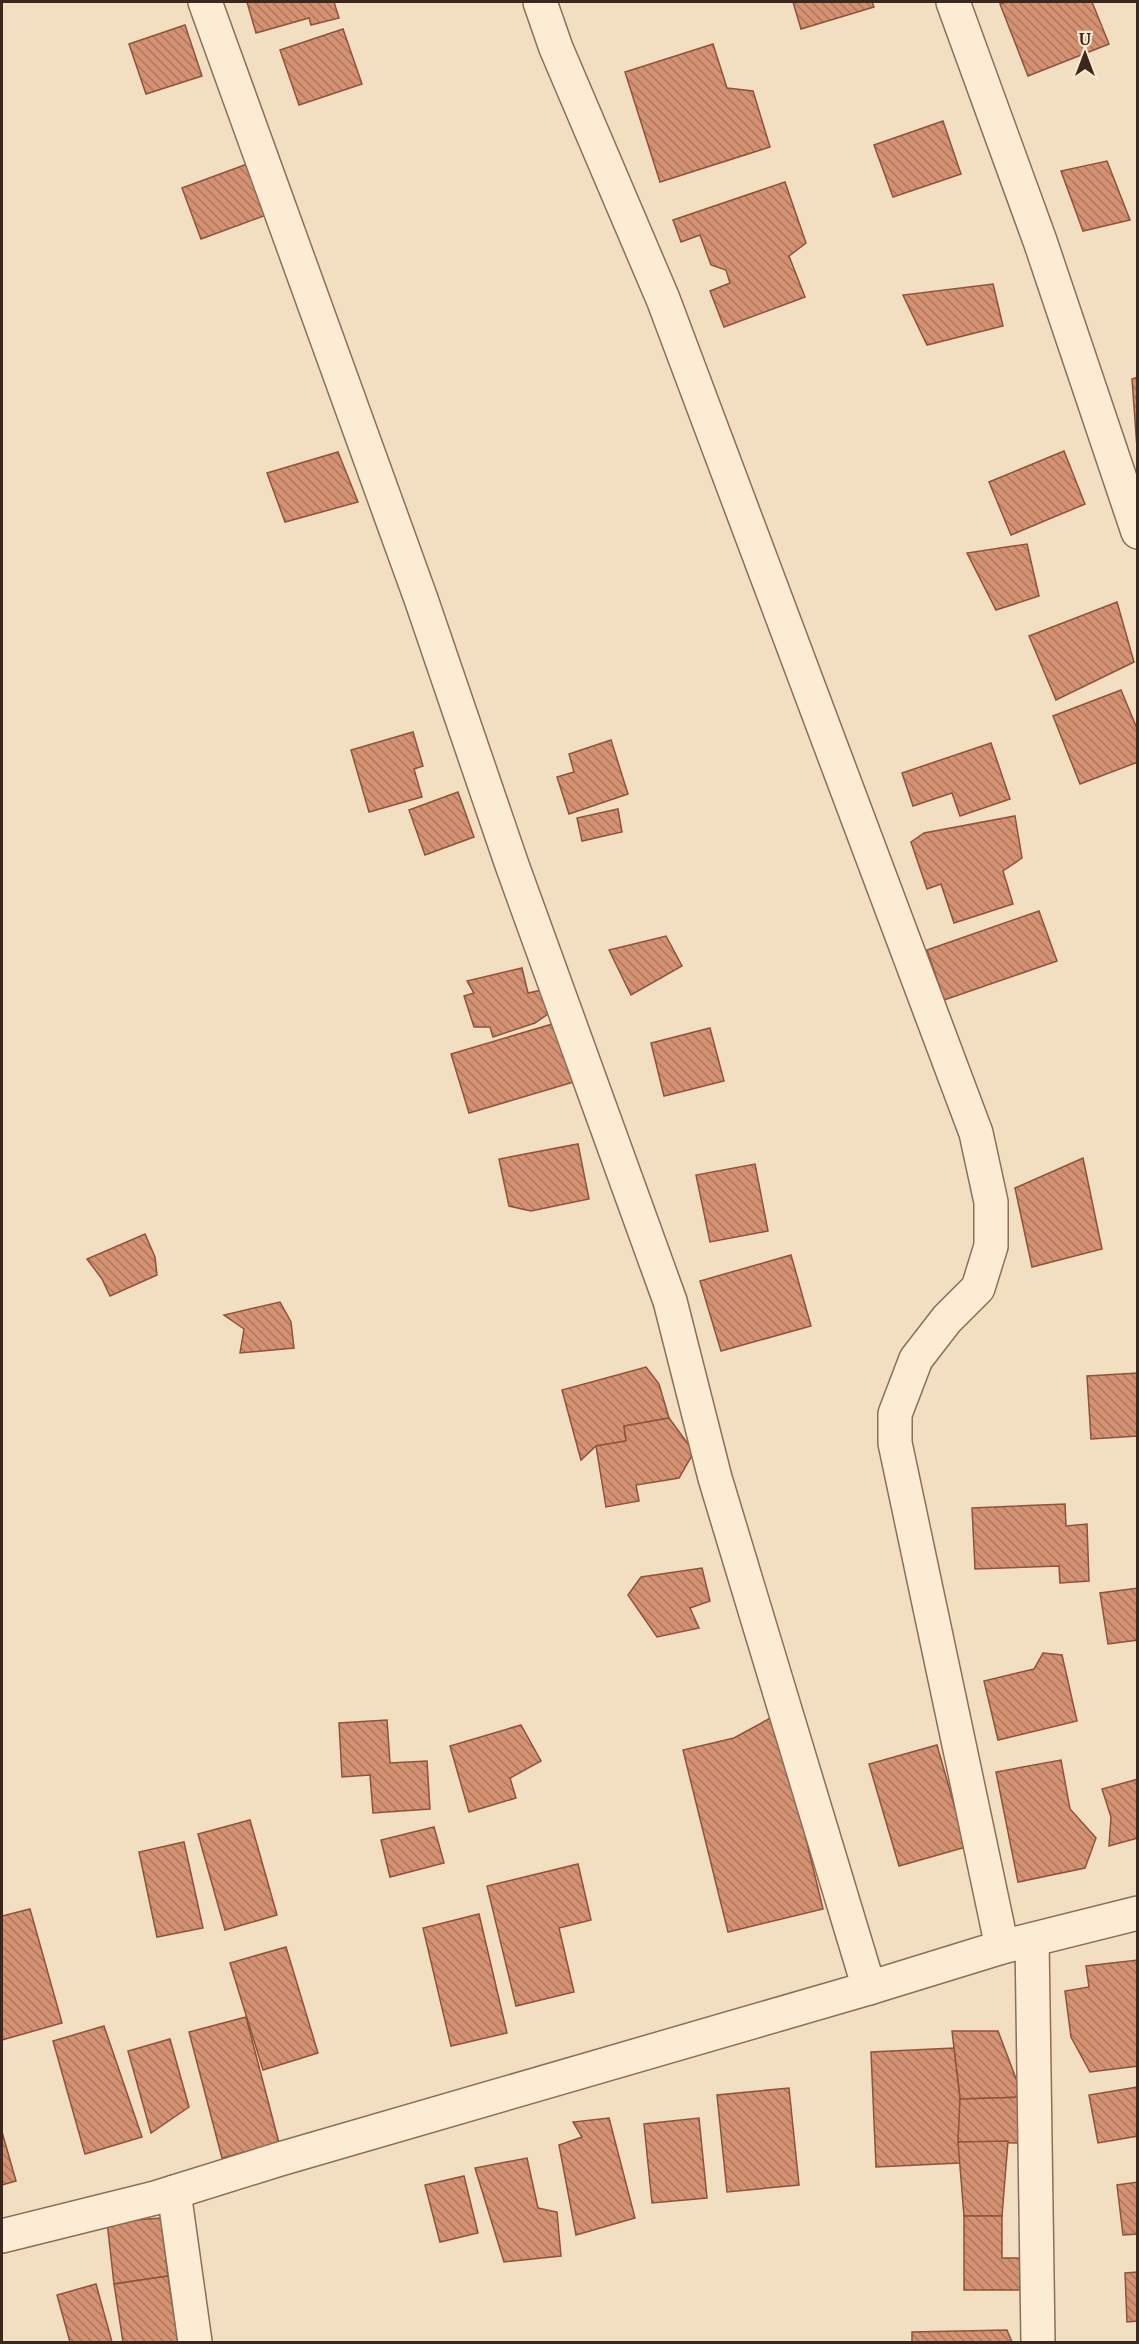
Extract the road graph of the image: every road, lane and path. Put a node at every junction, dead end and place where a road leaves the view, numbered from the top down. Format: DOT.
graph roads {
  1 [pos="205,2"];
  2 [pos="540,2"];
  3 [pos="953,2"];
  4 [pos="1137,532"];
  5 [pos="1137,1913"];
  6 [pos="1017,1944"];
  7 [pos="869,1989"];
  8 [pos="174,2192"];
  9 [pos="2,2236"];
  10 [pos="195,2343"];
  11 [pos="1038,2343"];
  1 -- 7 [label="street"];
  2 -- 6 [label="street"];
  3 -- 4 [label="street"];
  5 -- 6 [label="street"];
  6 -- 7 [label="street"];
  6 -- 11 [label="street"];
  7 -- 8 [label="street"];
  8 -- 9 [label="street"];
  8 -- 10 [label="street"];
}
